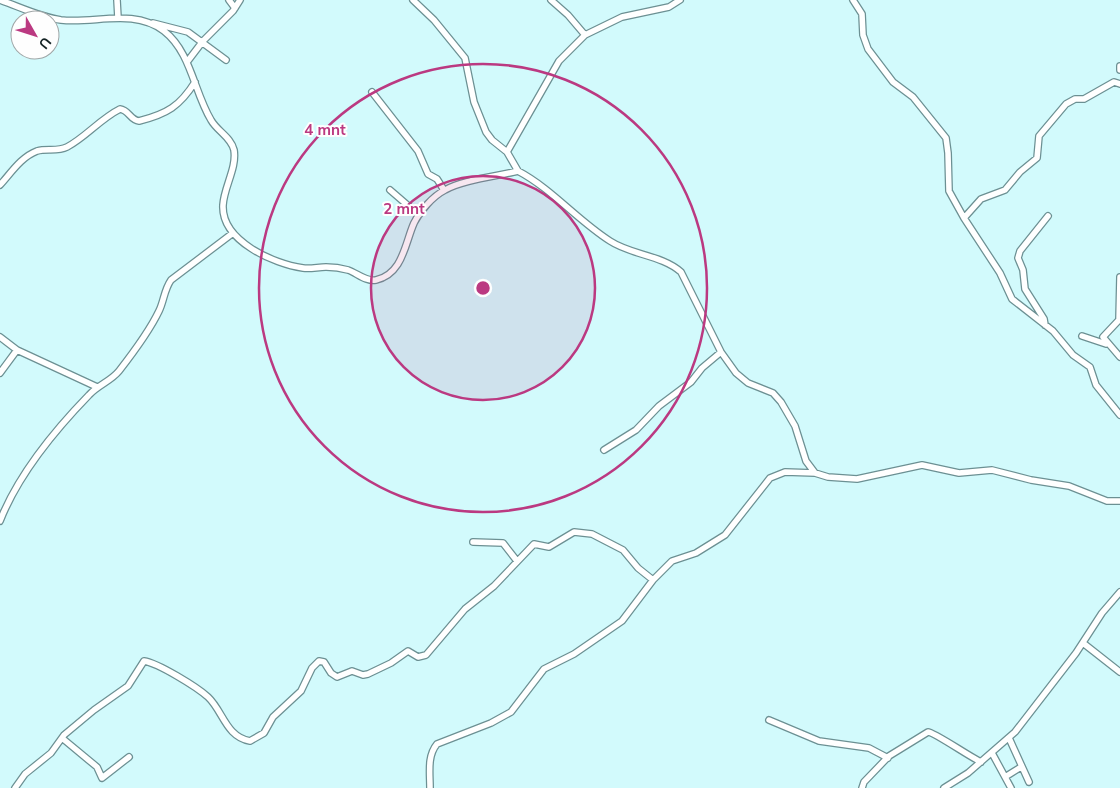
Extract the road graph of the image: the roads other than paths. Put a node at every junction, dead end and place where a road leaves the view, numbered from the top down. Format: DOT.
graph roads {
  1 [pos="0,0"];
  2 [pos="229,0"];
  3 [pos="240,0"];
  4 [pos="413,0"];
  5 [pos="551,0"];
  6 [pos="680,0"];
  7 [pos="853,0"];
  8 [pos="116,1"];
  9 [pos="235,8"];
  10 [pos="118,18"];
  11 [pos="151,23"];
  12 [pos="585,36"];
  13 [pos="203,41"];
  14 [pos="226,60"];
  15 [pos="187,62"];
  16 [pos="1120,66"];
  17 [pos="1120,70"];
  18 [pos="195,82"];
  19 [pos="1120,84"];
  20 [pos="372,92"];
  21 [pos="508,152"];
  22 [pos="518,171"];
  23 [pos="0,185"];
  24 [pos="390,190"];
  25 [pos="444,190"];
  26 [pos="419,215"];
  27 [pos="1048,216"];
  28 [pos="964,218"];
  29 [pos="234,233"];
  30 [pos="1120,278"];
  31 [pos="1119,319"];
  32 [pos="1045,325"];
  33 [pos="1082,336"];
  34 [pos="0,337"];
  35 [pos="1106,344"];
  36 [pos="17,350"];
  37 [pos="721,352"];
  38 [pos="1120,358"];
  39 [pos="0,373"];
  40 [pos="97,387"];
  41 [pos="1120,415"];
  42 [pos="604,450"];
  43 [pos="815,473"];
  44 [pos="1120,501"];
  45 [pos="0,521"];
  46 [pos="473,542"];
  47 [pos="517,561"];
  48 [pos="653,580"];
  49 [pos="1120,592"];
  50 [pos="1083,643"];
  51 [pos="1120,672"];
  52 [pos="769,720"];
  53 [pos="62,738"];
  54 [pos="1009,738"];
  55 [pos="992,753"];
  56 [pos="129,757"];
  57 [pos="888,758"];
  58 [pos="981,762"];
  59 [pos="1021,767"];
  60 [pos="1005,777"];
  61 [pos="1029,782"];
  62 [pos="15,788"];
  63 [pos="430,788"];
  64 [pos="862,788"];
  65 [pos="944,788"];
  66 [pos="1011,788"];
  1 -- 10 [label="street"];
  2 -- 9 [label="street"];
  3 -- 9 [label="street"];
  4 -- 21 [label="street"];
  5 -- 12 [label="street"];
  6 -- 12 [label="street"];
  7 -- 28 [label="street"];
  8 -- 10 [label="street"];
  9 -- 13 [label="street"];
  10 -- 11 [label="street"];
  11 -- 13 [label="street"];
  11 -- 15 [label="street"];
  12 -- 21 [label="street"];
  13 -- 14 [label="street"];
  13 -- 15 [label="street"];
  15 -- 18 [label="street"];
  16 -- 17 [label="street"];
  18 -- 23 [label="street"];
  18 -- 29 [label="street"];
  19 -- 28 [label="street"];
  20 -- 25 [label="street"];
  21 -- 22 [label="street"];
  22 -- 25 [label="street"];
  22 -- 37 [label="street"];
  24 -- 26 [label="street"];
  25 -- 26 [label="street"];
  26 -- 29 [label="street"];
  27 -- 32 [label="street"];
  28 -- 32 [label="street"];
  29 -- 40 [label="street"];
  30 -- 31 [label="street"];
  31 -- 35 [label="street"];
  32 -- 41 [label="street"];
  33 -- 35 [label="street"];
  34 -- 36 [label="street"];
  35 -- 38 [label="street"];
  36 -- 39 [label="street"];
  36 -- 40 [label="street"];
  37 -- 42 [label="street"];
  37 -- 43 [label="street"];
  40 -- 45 [label="street"];
  43 -- 44 [label="street"];
  43 -- 48 [label="street"];
  46 -- 47 [label="street"];
  47 -- 48 [label="street"];
  47 -- 53 [label="street"];
  48 -- 63 [label="street"];
  49 -- 50 [label="street"];
  50 -- 51 [label="street"];
  50 -- 54 [label="street"];
  52 -- 57 [label="street"];
  53 -- 56 [label="street"];
  53 -- 62 [label="street"];
  54 -- 55 [label="street"];
  54 -- 59 [label="street"];
  55 -- 58 [label="street"];
  55 -- 60 [label="street"];
  57 -- 58 [label="street"];
  57 -- 64 [label="street"];
  58 -- 65 [label="street"];
  59 -- 60 [label="street"];
  59 -- 61 [label="street"];
  60 -- 66 [label="street"];
}
